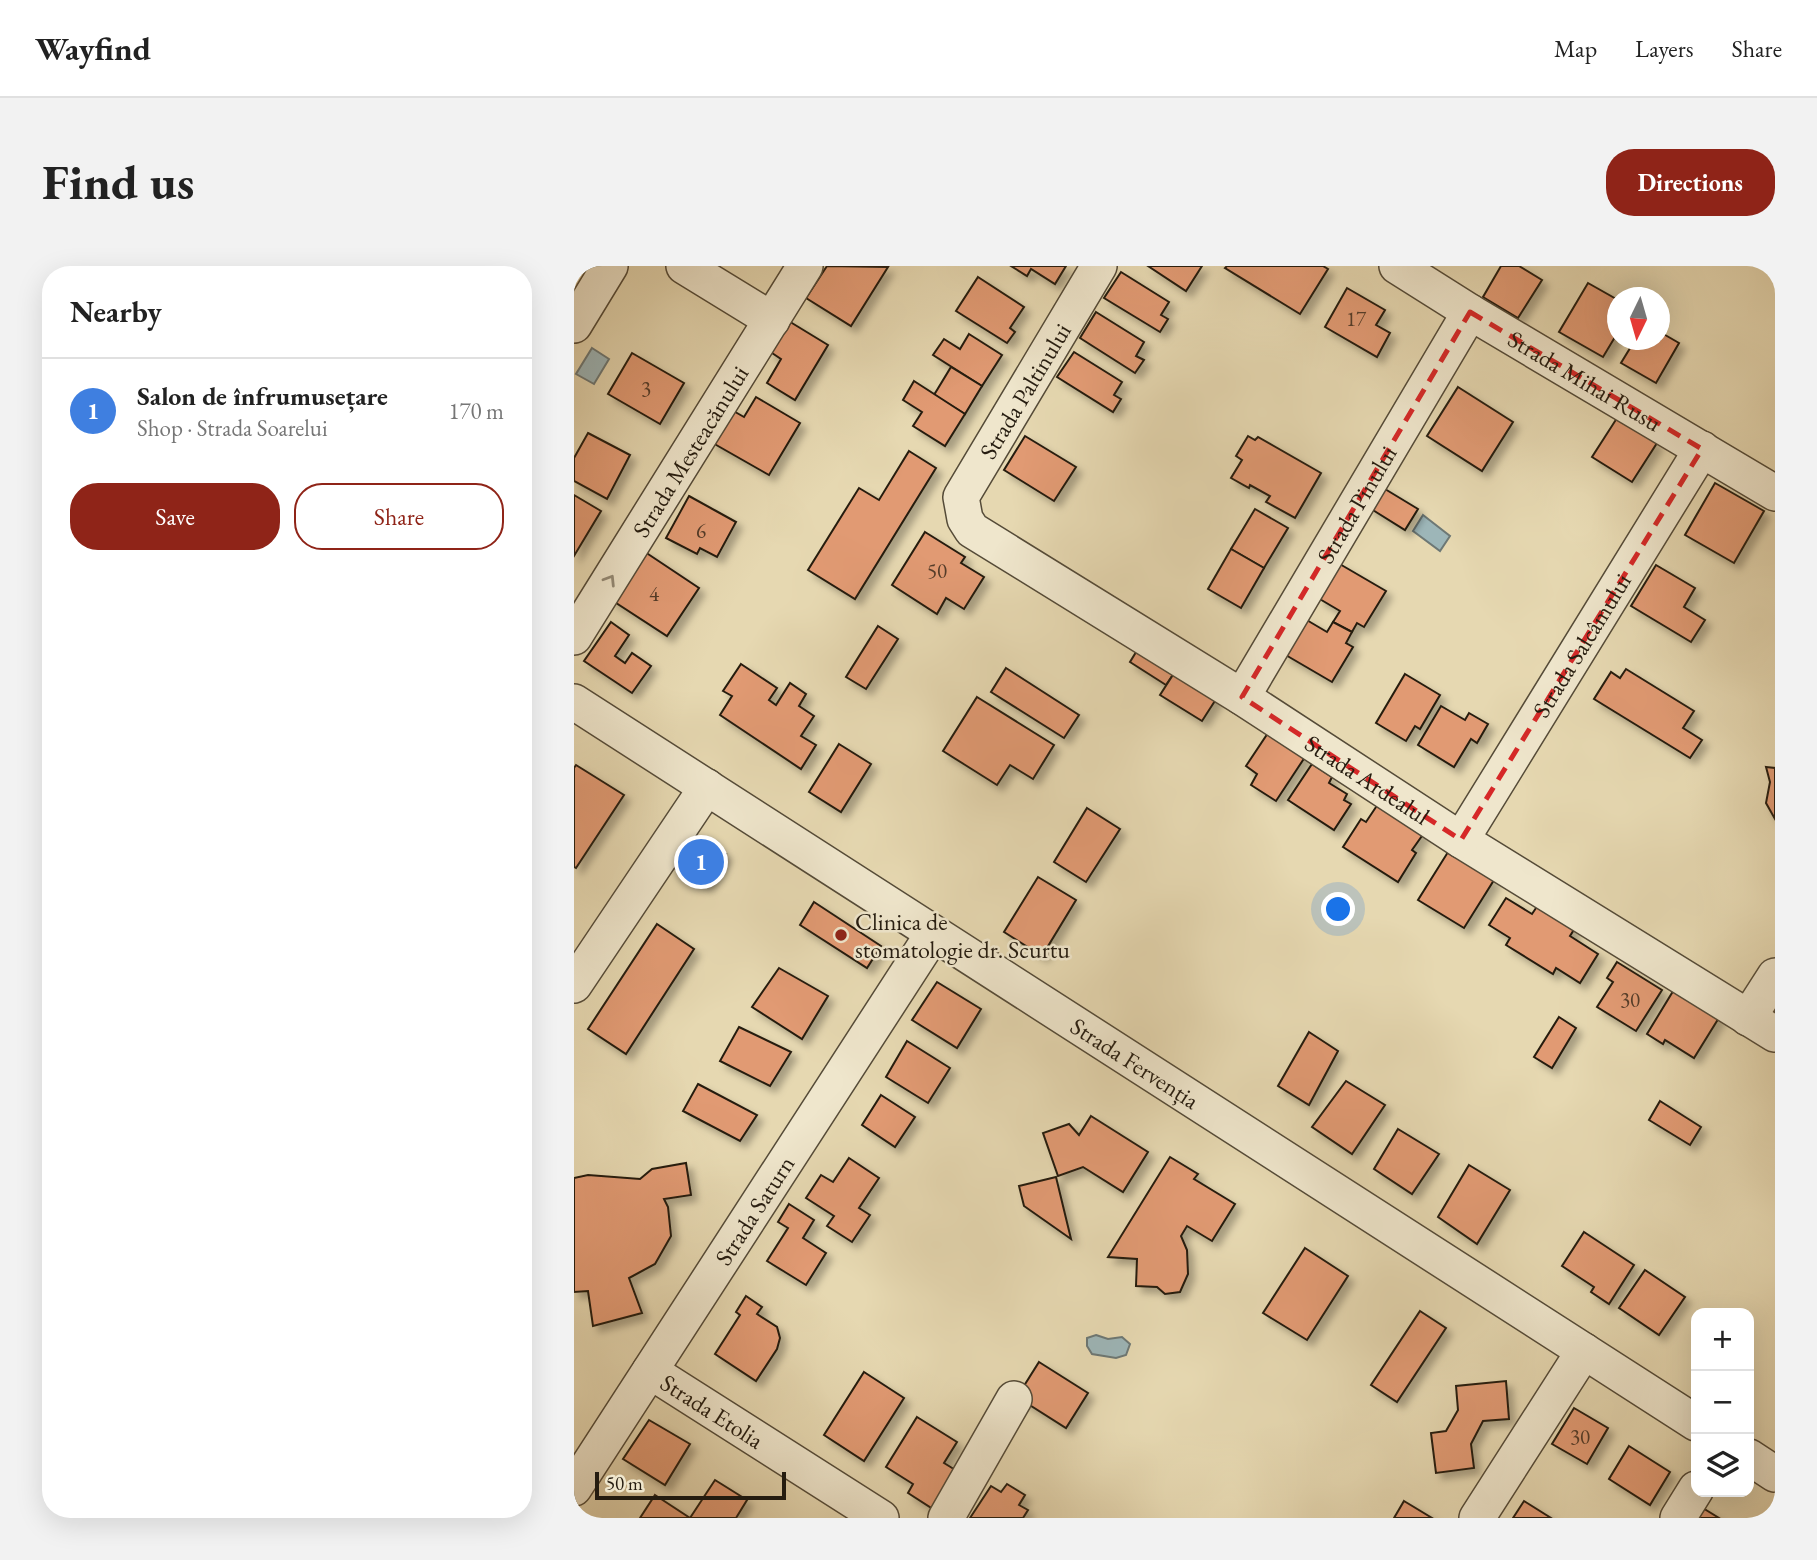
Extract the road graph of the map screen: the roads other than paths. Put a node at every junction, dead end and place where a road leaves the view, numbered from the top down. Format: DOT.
graph roads {
  1 [pos="610,266"];
  2 [pos="684,266"];
  3 [pos="805,266"];
  4 [pos="1099,266"];
  5 [pos="1397,266"];
  6 [pos="1470,312"];
  7 [pos="772,320"];
  8 [pos="574,325"];
  9 [pos="1702,449"];
  10 [pos="1775,493"];
  11 [pos="965,519"];
  12 [pos="574,638"];
  13 [pos="1242,697"];
  14 [pos="574,702"];
  15 [pos="707,787"];
  16 [pos="1461,840"];
  17 [pos="933,933"];
  18 [pos="1775,976"];
  19 [pos="574,985"];
  20 [pos="1761,1026"];
  21 [pos="1584,1351"];
  22 [pos="650,1371"];
  23 [pos="1014,1399"];
  24 [pos="1691,1420"];
  25 [pos="1754,1460"];
  26 [pos="1775,1474"];
  27 [pos="574,1488"];
  28 [pos="1691,1497"];
  29 [pos="881,1518"];
  30 [pos="946,1518"];
  31 [pos="1477,1518"];
  32 [pos="1678,1518"];
  1 -- 8 [label="street"];
  2 -- 7 [label="street"];
  3 -- 7 [label="street, Strada Mesteacănului"];
  4 -- 11 [label="street, Strada Paltinului"];
  5 -- 6 [label="street, Strada Mihai Rusu"];
  6 -- 9 [label="street, Strada Mihai Rusu"];
  6 -- 13 [label="street, Strada Pinului"];
  12 -- 7 [label="street, Strada Mesteacănului, one-way"];
  9 -- 10 [label="street, Strada Mihai Rusu"];
  9 -- 16 [label="street, Strada Salcâmului"];
  11 -- 13 [label="street, Strada Ardealul"];
  13 -- 16 [label="street, Strada Ardealul"];
  14 -- 15 [label="street, Strada Fervenția"];
  15 -- 17 [label="street, Strada Fervenția"];
  15 -- 19 [label="street"];
  16 -- 20 [label="street, Strada Ardealul"];
  17 -- 21 [label="street, Strada Fervenția"];
  17 -- 22 [label="street, Strada Saturn"];
  18 -- 20 [label="street"];
  21 -- 24 [label="street, Strada Fervenția"];
  21 -- 31 [label="street"];
  22 -- 27 [label="street, Strada Saturn"];
  22 -- 29 [label="street, Strada Etolia"];
  23 -- 30 [label="street"];
  25 -- 26 [label="street"];
  28 -- 32 [label="street"];
}
